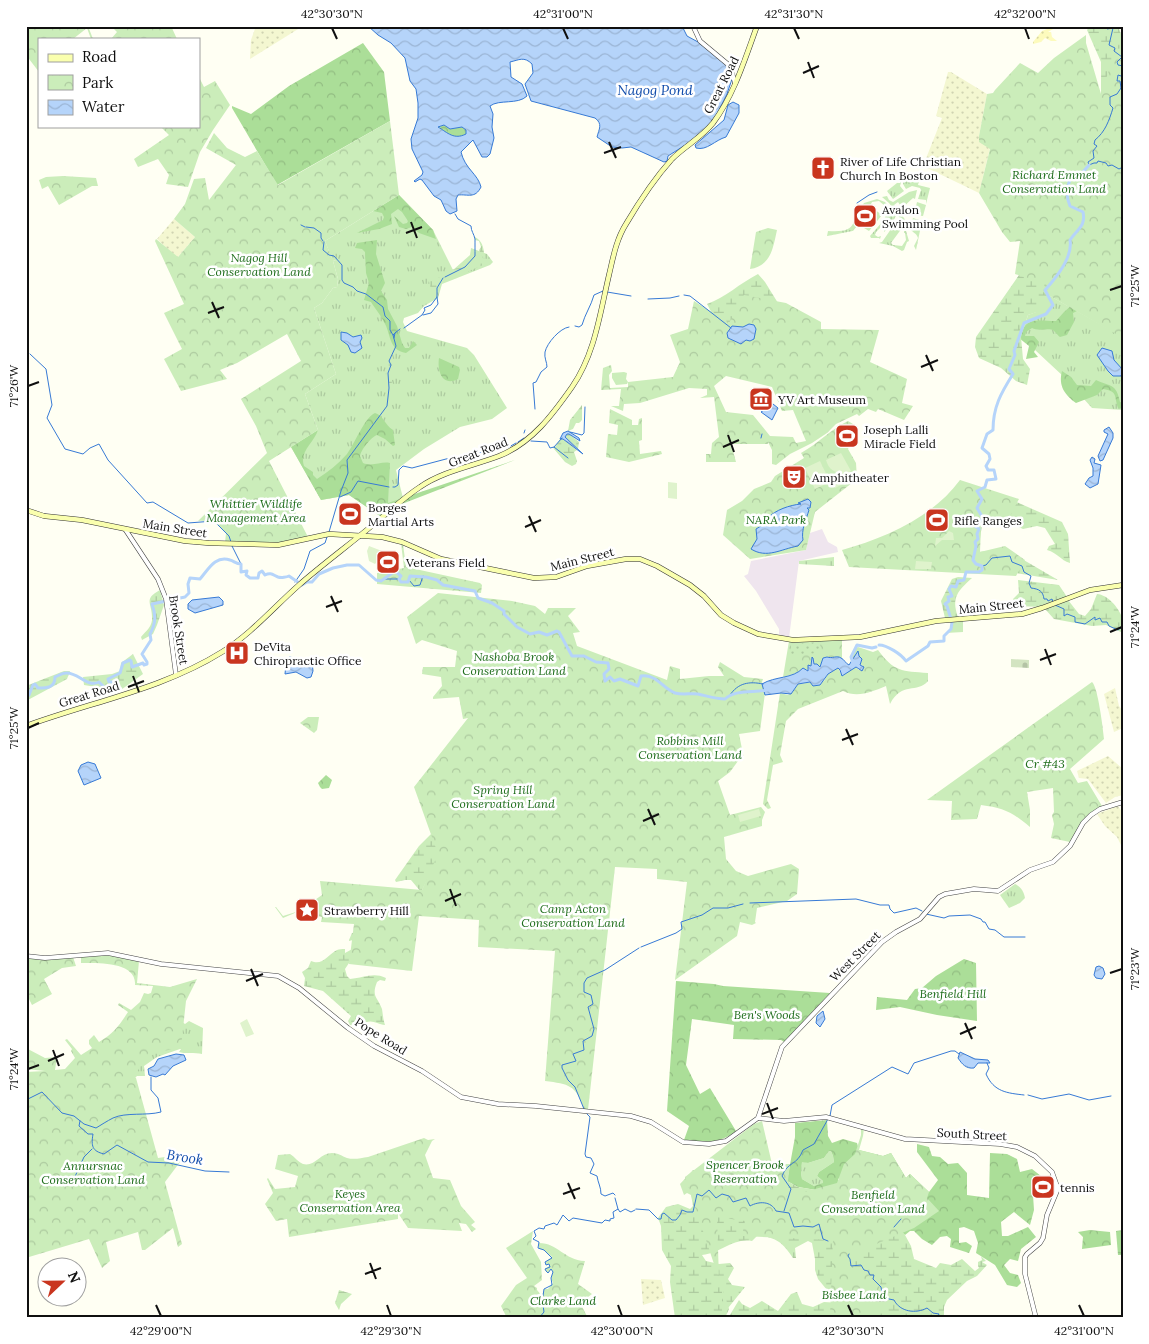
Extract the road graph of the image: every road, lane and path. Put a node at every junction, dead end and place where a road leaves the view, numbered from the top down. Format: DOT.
graph roads {
  1 [pos="693,26"];
  2 [pos="758,26"];
  3 [pos="732,72"];
  4 [pos="739,74"];
  5 [pos="735,83"];
  6 [pos="26,510"];
  7 [pos="125,529"];
  8 [pos="367,530"];
  9 [pos="134,531"];
  10 [pos="348,535"];
  11 [pos="360,535"];
  12 [pos="369,536"];
  13 [pos="131,538"];
  14 [pos="350,544"];
  15 [pos="1123,585"];
  16 [pos="277,605"];
  17 [pos="267,616"];
  18 [pos="176,675"];
  19 [pos="26,726"];
  20 [pos="1123,802"];
  21 [pos="26,956"];
  22 [pos="758,1118"];
  23 [pos="1036,1318"];
  1 -- 3 [label="street"];
  2 -- 4 [label="main road, Great Road"];
  3 -- 4 [label="street"];
  3 -- 5 [label="street"];
  4 -- 5 [label="main road, Great Road"];
  5 -- 8 [label="main road, Great Road"];
  6 -- 7 [label="main road, Main Street"];
  7 -- 9 [label="main road, Main Street"];
  7 -- 13 [label="street, Brook Street"];
  8 -- 11 [label="main road, Great Road"];
  8 -- 12 [label="main road"];
  9 -- 10 [label="main road, Main Street"];
  9 -- 13 [label="street"];
  10 -- 11 [label="main road, Main Street"];
  10 -- 14 [label="main road"];
  11 -- 12 [label="main road, Main Street"];
  11 -- 14 [label="main road, Great Road"];
  12 -- 15 [label="main road, Main Street"];
  13 -- 18 [label="street, Brook Street"];
  14 -- 16 [label="main road, Great Road"];
  16 -- 17 [label="main road, Great Road"];
  16 -- 17 [label="main road"];
  17 -- 18 [label="main road, Great Road"];
  18 -- 19 [label="main road, Great Road"];
  20 -- 22 [label="street, West Street"];
  21 -- 22 [label="street, Pope Road"];
  22 -- 23 [label="street, South Street"];
}
